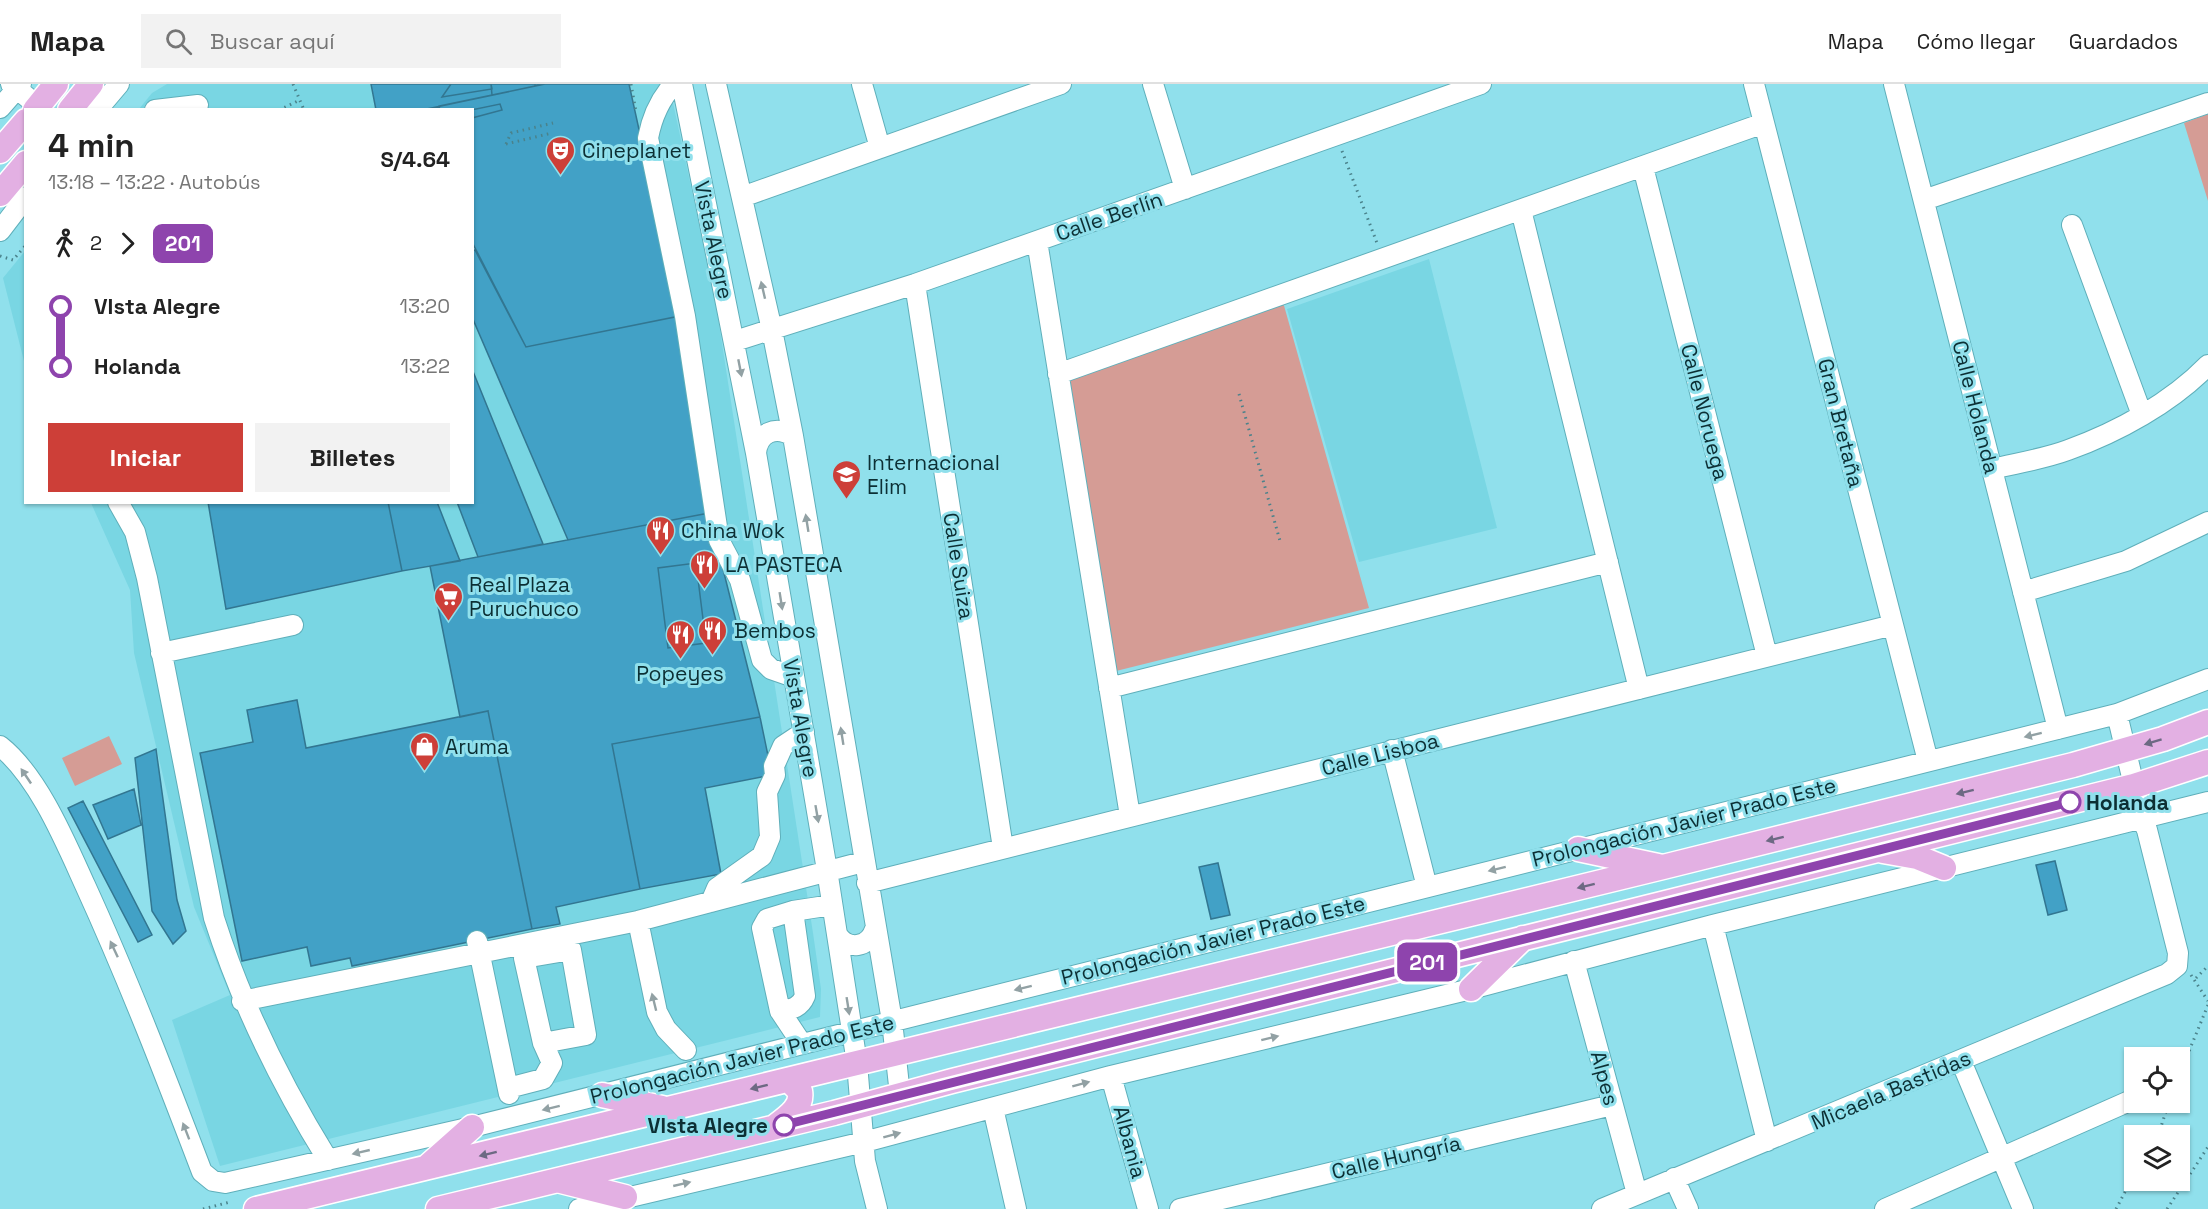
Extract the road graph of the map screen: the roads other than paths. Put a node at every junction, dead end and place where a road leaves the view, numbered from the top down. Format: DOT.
graph roads {
  1 [pos="56,84"];
  2 [pos="91,84"];
  3 [pos="103,84"];
  4 [pos="119,84"];
  5 [pos="674,84"];
  6 [pos="682,84"];
  7 [pos="716,84"];
  8 [pos="862,84"];
  9 [pos="1061,84"];
  10 [pos="1153,84"];
  11 [pos="1481,84"];
  12 [pos="1754,84"];
  13 [pos="1894,84"];
  14 [pos="16,86"];
  15 [pos="1450,89"];
  16 [pos="1010,93"];
  17 [pos="2208,103"];
  18 [pos="198,105"];
  19 [pos="0,108"];
  20 [pos="30,108"];
  21 [pos="36,108"];
  22 [pos="72,108"];
  23 [pos="96,108"];
  24 [pos="97,108"];
  25 [pos="172,108"];
  26 [pos="24,123"];
  27 [pos="1764,123"];
  28 [pos="880,148"];
  29 [pos="0,151"];
  30 [pos="24,165"];
  31 [pos="1643,167"];
  32 [pos="1185,189"];
  33 [pos="0,194"];
  34 [pos="742,197"];
  35 [pos="24,200"];
  36 [pos="1924,200"];
  37 [pos="1521,210"];
  38 [pos="2072,225"];
  39 [pos="0,231"];
  40 [pos="1037,241"];
  41 [pos="915,284"];
  42 [pos="772,330"];
  43 [pos="735,341"];
  44 [pos="2208,365"];
  45 [pos="1058,374"];
  46 [pos="2142,415"];
  47 [pos="793,436"];
  48 [pos="756,453"];
  49 [pos="1992,469"];
  50 [pos="119,504"];
  51 [pos="2208,522"];
  52 [pos="1608,562"];
  53 [pos="2023,592"];
  54 [pos="1893,625"];
  55 [pos="293,626"];
  56 [pos="161,653"];
  57 [pos="1767,657"];
  58 [pos="794,677"];
  59 [pos="2208,679"];
  60 [pos="1109,688"];
  61 [pos="1639,689"];
  62 [pos="2117,714"];
  63 [pos="2208,722"];
  64 [pos="2058,729"];
  65 [pos="804,732"];
  66 [pos="0,746"];
  67 [pos="1392,750"];
  68 [pos="2126,750"];
  69 [pos="1928,761"];
  70 [pos="2208,762"];
  71 [pos="2134,786"];
  72 [pos="2208,802"];
  73 [pos="1130,816"];
  74 [pos="2142,819"];
  75 [pos="1003,848"];
  76 [pos="1578,849"];
  77 [pos="1872,849"];
  78 [pos="863,862"];
  79 [pos="1663,867"];
  80 [pos="1944,868"];
  81 [pos="827,870"];
  82 [pos="867,882"];
  83 [pos="1427,887"];
  84 [pos="711,902"];
  85 [pos="832,905"];
  86 [pos="793,911"];
  87 [pos="638,921"];
  88 [pos="1713,925"];
  89 [pos="875,930"];
  90 [pos="837,934"];
  91 [pos="1523,938"];
  92 [pos="478,947"];
  93 [pos="1574,961"];
  94 [pos="1471,989"];
  95 [pos="242,1001"];
  96 [pos="780,1011"];
  97 [pos="892,1021"];
  98 [pos="851,1031"];
  99 [pos="543,1043"];
  100 [pos="802,1044"];
  101 [pos="686,1050"];
  102 [pos="896,1054"];
  103 [pos="1960,1061"];
  104 [pos="857,1063"];
  105 [pos="1111,1076"];
  106 [pos="789,1080"];
  107 [pos="602,1095"];
  108 [pos="900,1095"];
  109 [pos="2124,1104"];
  110 [pos="860,1106"];
  111 [pos="1612,1106"];
  112 [pos="993,1108"];
  113 [pos="668,1110"];
  114 [pos="472,1127"];
  115 [pos="774,1127"];
  116 [pos="1767,1141"];
  117 [pos="864,1142"];
  118 [pos="2004,1159"];
  119 [pos="328,1160"];
  120 [pos="424,1170"];
  121 [pos="1674,1178"];
  122 [pos="555,1180"];
  123 [pos="1637,1194"];
  124 [pos="625,1197"];
  125 [pos="256,1209"];
  126 [pos="438,1209"];
  127 [pos="579,1209"];
  128 [pos="877,1209"];
  129 [pos="1016,1209"];
  130 [pos="1148,1209"];
  131 [pos="1180,1209"];
  132 [pos="1602,1209"];
  133 [pos="1688,1209"];
  134 [pos="1885,1209"];
  135 [pos="2023,1209"];
  1 -- 21 [label="main road"];
  2 -- 22 [label="main road"];
  3 -- 23 [label="main road"];
  4 -- 24 [label="street"];
  5 -- 58 [label="street"];
  6 -- 43 [label="street, Vista Alegre"];
  7 -- 34 [label="street, Vista Alegre"];
  8 -- 28 [label="street"];
  9 -- 16 [label="street"];
  10 -- 32 [label="street"];
  11 -- 15 [label="street, Calle Berlín"];
  12 -- 27 [label="street, Gran Bretaña"];
  13 -- 36 [label="street, Calle Holanda"];
  14 -- 19 [label="street"];
  14 -- 20 [label="street"];
  15 -- 32 [label="street, Calle Berlín"];
  16 -- 28 [label="street"];
  17 -- 36 [label="street"];
  18 -- 25 [label="street"];
  26 -- 29 [label="main road"];
  27 -- 31 [label="street"];
  27 -- 54 [label="street, Gran Bretaña"];
  28 -- 34 [label="street"];
  30 -- 33 [label="main road"];
  31 -- 37 [label="street"];
  31 -- 57 [label="street, Calle Noruega"];
  32 -- 40 [label="street, Calle Berlín"];
  42 -- 34 [label="street, Vista Alegre, one-way"];
  35 -- 39 [label="street"];
  36 -- 49 [label="street, Calle Holanda"];
  37 -- 45 [label="street"];
  37 -- 52 [label="street"];
  38 -- 46 [label="street"];
  40 -- 41 [label="street, Calle Berlín"];
  40 -- 45 [label="street"];
  41 -- 42 [label="street, Calle Berlín"];
  41 -- 75 [label="street, Calle Suiza"];
  42 -- 43 [label="street, Calle Berlín"];
  42 -- 47 [label="street, Vista Alegre"];
  43 -- 48 [label="street, Vista Alegre, one-way"];
  44 -- 46 [label="street"];
  45 -- 60 [label="street"];
  46 -- 49 [label="street"];
  47 -- 48 [label="street"];
  78 -- 47 [label="street, Vista Alegre, one-way"];
  48 -- 58 [label="street, Vista Alegre, one-way"];
  49 -- 53 [label="street, Calle Holanda"];
  50 -- 56 [label="street"];
  51 -- 53 [label="street"];
  52 -- 60 [label="street"];
  52 -- 61 [label="street"];
  53 -- 64 [label="street, Calle Holanda"];
  54 -- 57 [label="street, Calle Lisboa"];
  54 -- 69 [label="street, Gran Bretaña"];
  55 -- 56 [label="street"];
  56 -- 95 [label="street"];
  57 -- 61 [label="street, Calle Lisboa"];
  58 -- 65 [label="street, Vista Alegre"];
  59 -- 62 [label="street, Prolongación Javier Prado Este"];
  60 -- 73 [label="street"];
  61 -- 67 [label="street, Calle Lisboa"];
  62 -- 64 [label="street, Prolongación Javier Prado Este"];
  62 -- 68 [label="street"];
  63 -- 68 [label="main road, Prolongación Javier Prado Este, one-way"];
  64 -- 69 [label="street, Prolongación Javier Prado Este, one-way"];
  65 -- 81 [label="street, Vista Alegre, one-way"];
  65 -- 84 [label="street"];
  119 -- 66 [label="street, Prolongación Javier Prado Este, one-way"];
  67 -- 73 [label="street, Calle Lisboa"];
  67 -- 83 [label="street"];
  68 -- 71 [label="street"];
  68 -- 79 [label="main road, Prolongación Javier Prado Este, one-way"];
  69 -- 76 [label="street, Prolongación Javier Prado Este"];
  70 -- 71 [label="main road"];
  71 -- 74 [label="street"];
  71 -- 77 [label="main road"];
  72 -- 74 [label="street"];
  73 -- 75 [label="street, Calle Lisboa"];
  74 -- 80 [label="street"];
  74 -- 103 [label="street, Micaela Bastidas"];
  75 -- 82 [label="street, Calle Lisboa"];
  76 -- 79 [label="main road"];
  76 -- 83 [label="street, Prolongación Javier Prado Este, one-way"];
  77 -- 80 [label="main road"];
  77 -- 91 [label="main road"];
  78 -- 81 [label="street"];
  78 -- 82 [label="street, Vista Alegre"];
  79 -- 102 [label="main road, Prolongación Javier Prado Este, one-way"];
  80 -- 88 [label="street"];
  81 -- 84 [label="street"];
  81 -- 85 [label="street, Vista Alegre"];
  82 -- 89 [label="street, Vista Alegre"];
  83 -- 97 [label="street, Prolongación Javier Prado Este, one-way"];
  84 -- 87 [label="street"];
  85 -- 86 [label="street"];
  85 -- 90 [label="street, Vista Alegre"];
  86 -- 96 [label="street"];
  86 -- 96 [label="street"];
  87 -- 92 [label="street"];
  101 -- 87 [label="street, one-way"];
  88 -- 93 [label="street"];
  88 -- 116 [label="street"];
  89 -- 90 [label="street"];
  89 -- 97 [label="street, Vista Alegre"];
  90 -- 98 [label="street, Vista Alegre, one-way"];
  91 -- 94 [label="main road"];
  91 -- 108 [label="main road"];
  92 -- 95 [label="street"];
  92 -- 99 [label="street"];
  93 -- 94 [label="street"];
  93 -- 111 [label="street, Alpes"];
  105 -- 94 [label="street, one-way"];
  95 -- 119 [label="street"];
  96 -- 100 [label="street"];
  97 -- 98 [label="street, Prolongación Javier Prado Este"];
  97 -- 102 [label="street, Vista Alegre"];
  98 -- 100 [label="street, Prolongación Javier Prado Este"];
  98 -- 104 [label="street, Vista Alegre"];
  99 -- 99 [label="street"];
  100 -- 107 [label="street, Prolongación Javier Prado Este"];
  102 -- 104 [label="main road, Prolongación Javier Prado Este"];
  102 -- 108 [label="street, Vista Alegre"];
  103 -- 116 [label="street, Micaela Bastidas"];
  103 -- 118 [label="street"];
  104 -- 106 [label="main road, Prolongación Javier Prado Este"];
  104 -- 110 [label="street, Vista Alegre"];
  112 -- 105 [label="street, one-way"];
  105 -- 130 [label="street, Albania"];
  106 -- 113 [label="main road, Prolongación Javier Prado Este, one-way"];
  106 -- 115 [label="main road"];
  107 -- 113 [label="main road"];
  107 -- 114 [label="street, Prolongación Javier Prado Este, one-way"];
  108 -- 110 [label="main road"];
  109 -- 118 [label="street"];
  110 -- 115 [label="main road"];
  110 -- 117 [label="street, Vista Alegre"];
  111 -- 123 [label="street, Alpes"];
  111 -- 131 [label="street, Calle Hungría"];
  117 -- 112 [label="street, one-way"];
  112 -- 129 [label="street"];
  113 -- 120 [label="main road, Prolongación Javier Prado Este, one-way"];
  114 -- 119 [label="street, Prolongación Javier Prado Este, one-way"];
  114 -- 120 [label="main road"];
  115 -- 122 [label="main road"];
  116 -- 121 [label="street, Micaela Bastidas"];
  124 -- 117 [label="street, one-way"];
  117 -- 128 [label="street, Vista Alegre"];
  118 -- 134 [label="street"];
  118 -- 135 [label="street"];
  120 -- 125 [label="main road, Prolongación Javier Prado Este"];
  121 -- 123 [label="street, Micaela Bastidas"];
  121 -- 133 [label="street"];
  122 -- 124 [label="main road"];
  122 -- 126 [label="main road"];
  123 -- 132 [label="street, Micaela Bastidas"];
  124 -- 127 [label="street"];
}
